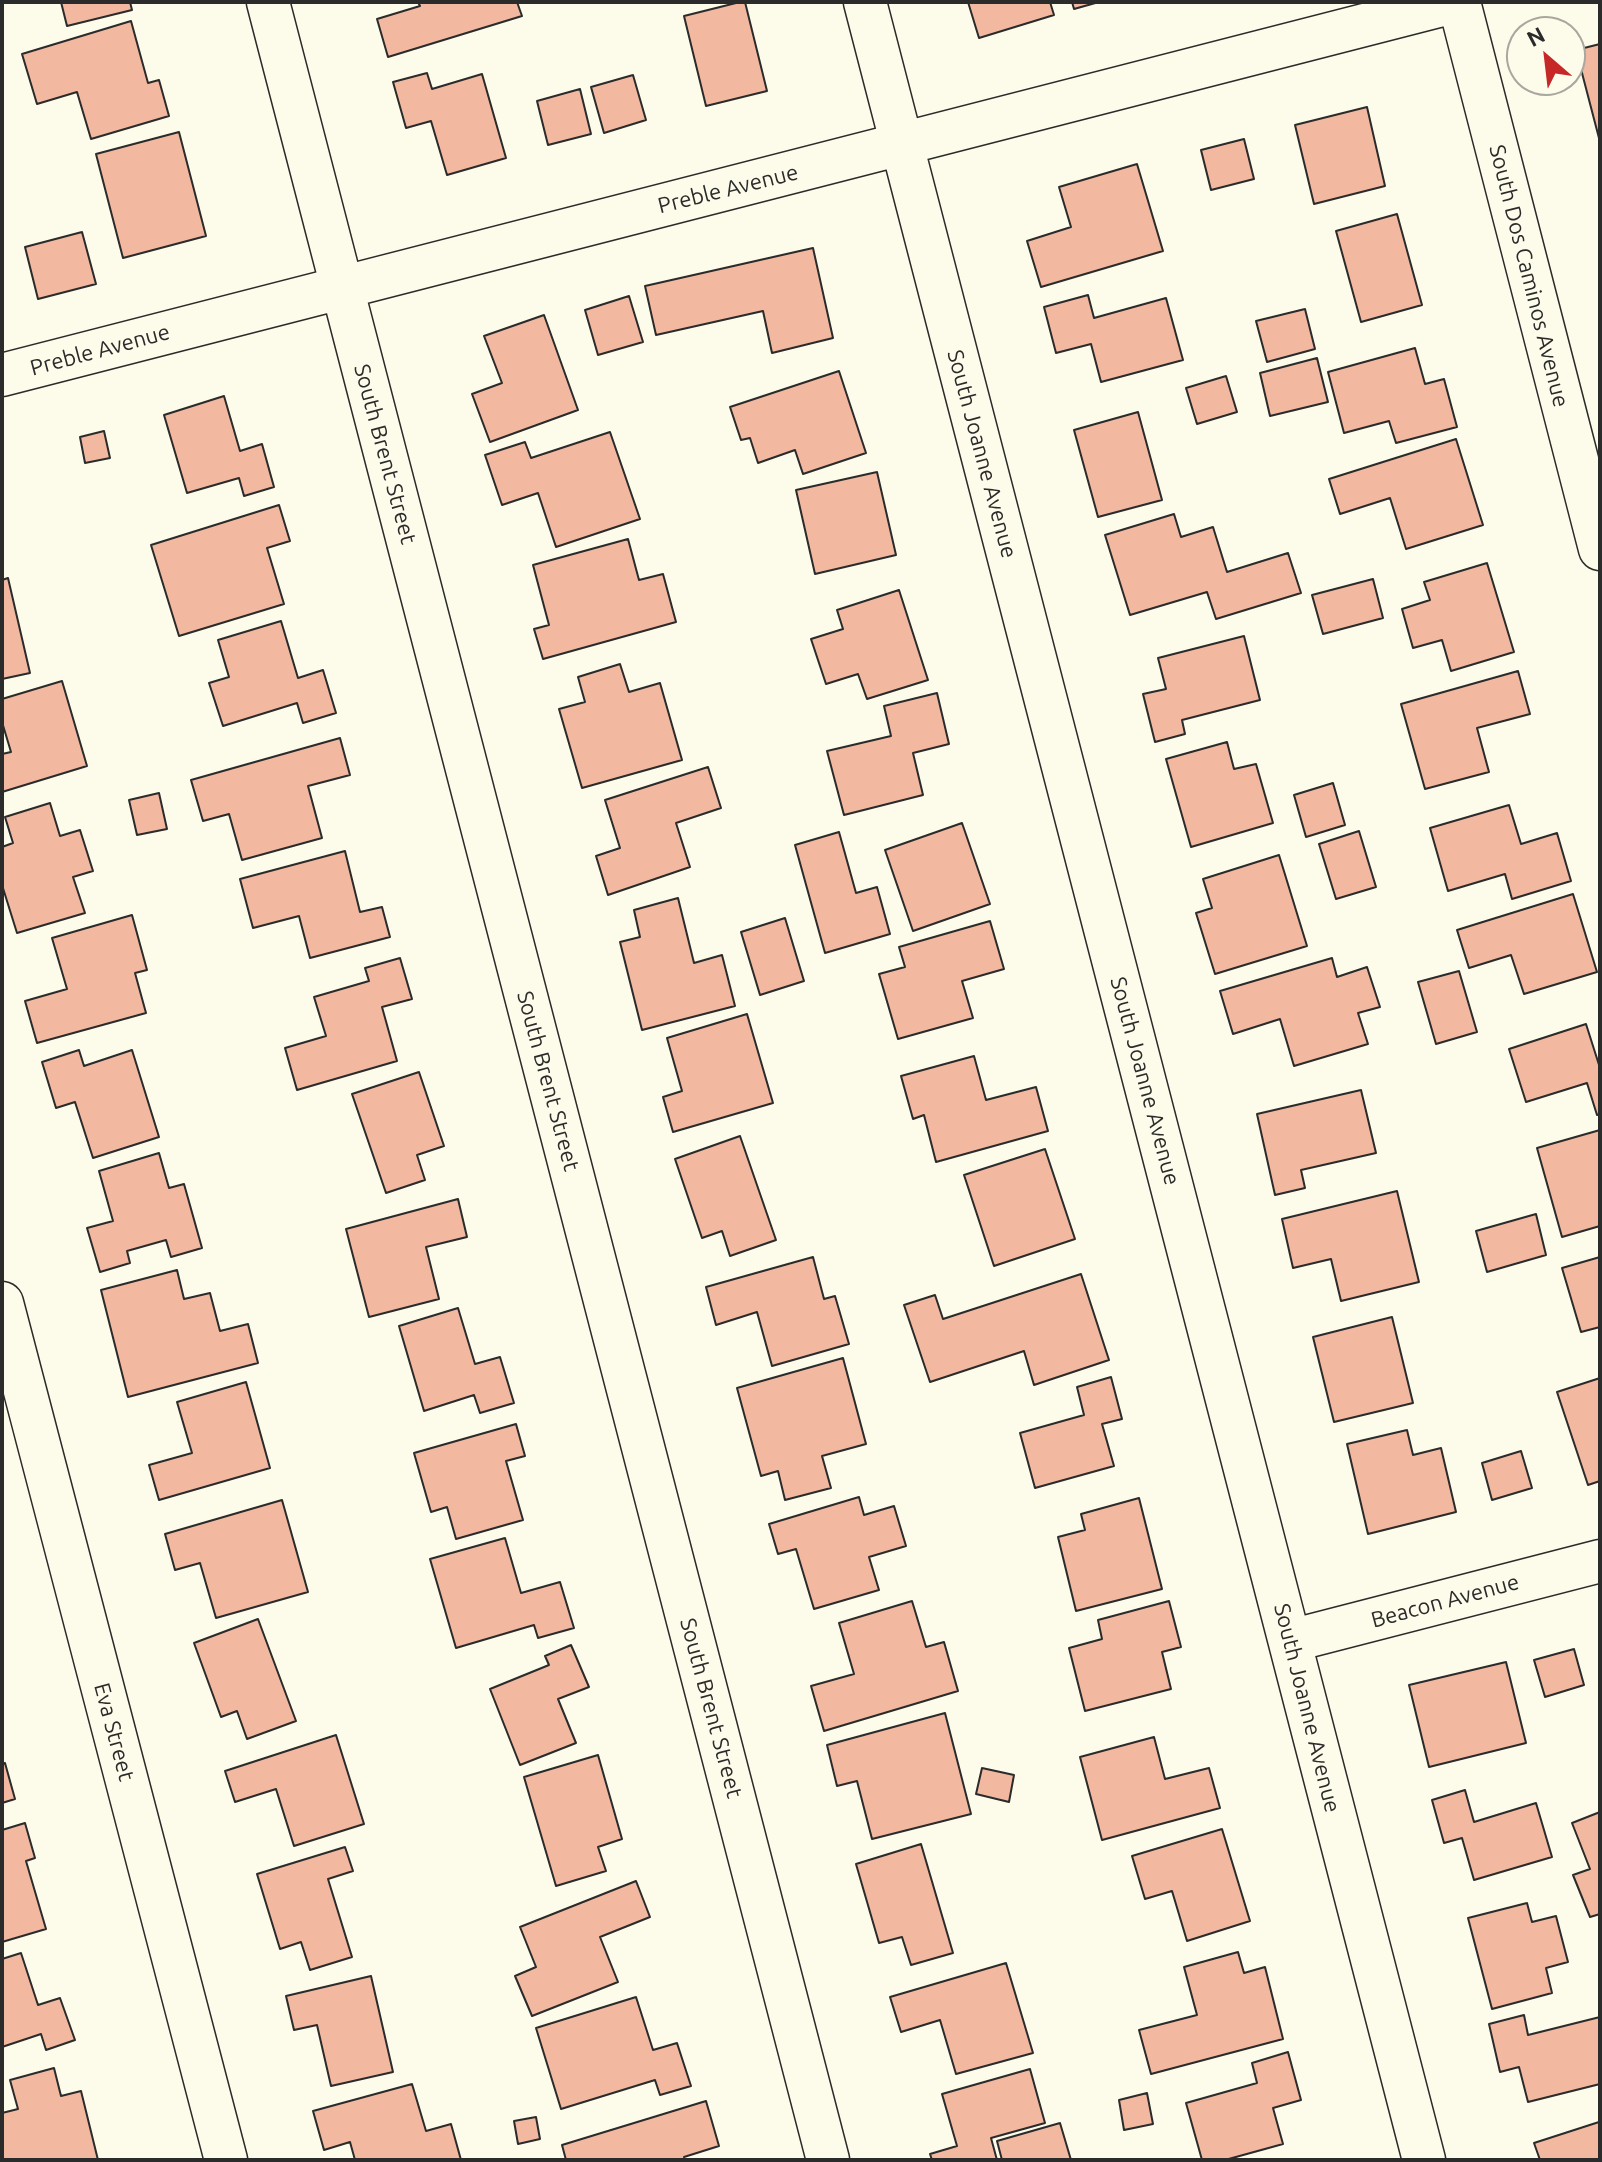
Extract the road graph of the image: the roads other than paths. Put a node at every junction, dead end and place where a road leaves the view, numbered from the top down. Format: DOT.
graph roads {
  1 [pos="268,2"];
  2 [pos="865,2"];
  3 [pos="1456,2"];
  4 [pos="902,145"];
  5 [pos="341,287"];
  6 [pos="2,375"];
  7 [pos="1600,549"];
  8 [pos="2,1303"];
  9 [pos="1600,1561"];
  10 [pos="1290,1641"];
  11 [pos="226,2160"];
  12 [pos="828,2160"];
  13 [pos="1424,2160"];
  1 -- 5 [label="street, South Brent Street"];
  2 -- 4 [label="street, South Joanne Avenue"];
  3 -- 4 [label="street, Preble Avenue"];
  3 -- 7 [label="street, South Dos Caminos Avenue"];
  4 -- 5 [label="street, Preble Avenue"];
  4 -- 10 [label="street, South Joanne Avenue"];
  5 -- 6 [label="street, Preble Avenue"];
  5 -- 12 [label="street, South Brent Street"];
  8 -- 11 [label="street, Eva Street"];
  9 -- 10 [label="street, Beacon Avenue"];
  10 -- 13 [label="street, South Joanne Avenue"];
}
